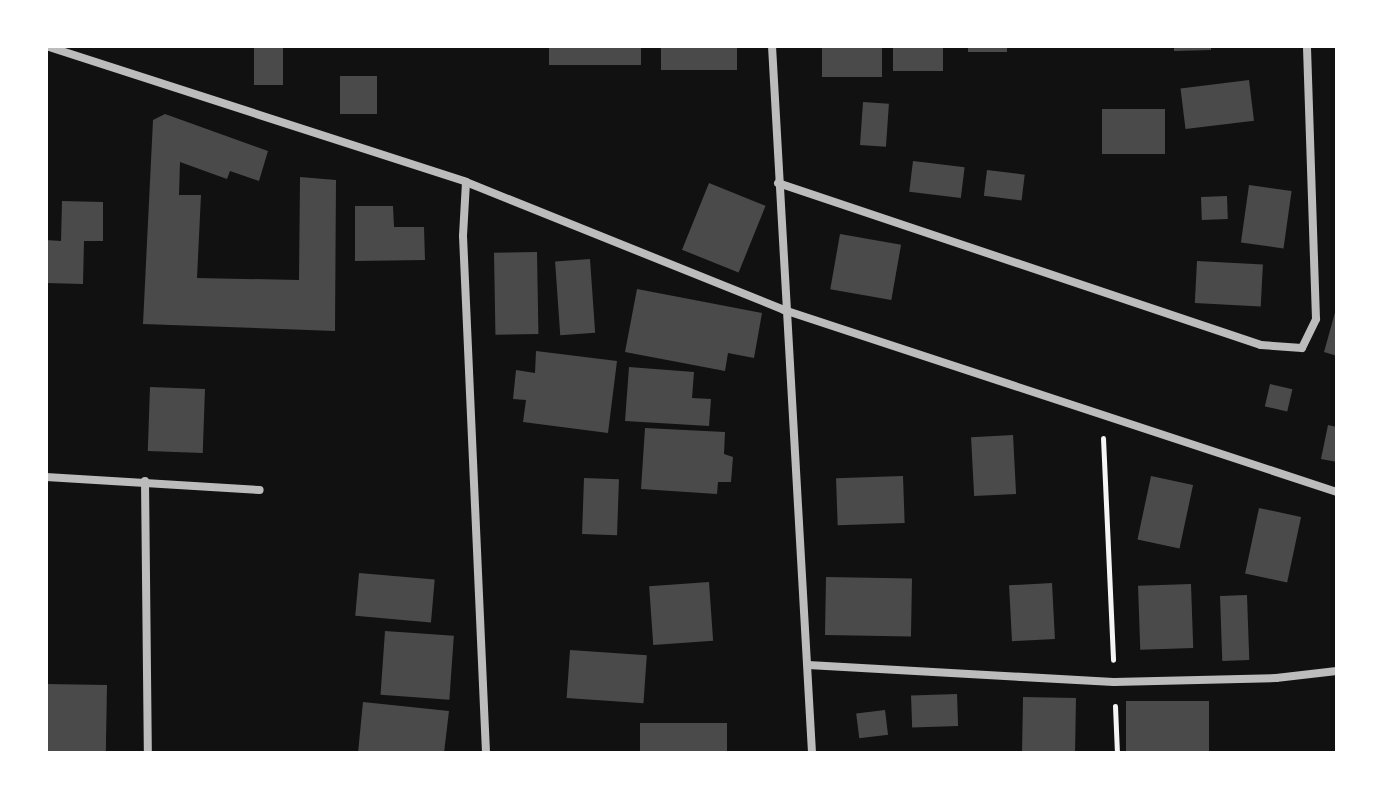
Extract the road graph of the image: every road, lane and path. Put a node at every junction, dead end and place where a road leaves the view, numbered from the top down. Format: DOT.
graph roads {
  1 [pos="46,46"];
  2 [pos="772,46"];
  3 [pos="1307,46"];
  4 [pos="466,182"];
  5 [pos="778,183"];
  6 [pos="784,310"];
  7 [pos="1102,414"];
  8 [pos="46,477"];
  9 [pos="145,481"];
  10 [pos="260,490"];
  11 [pos="1337,492"];
  12 [pos="808,665"];
  13 [pos="1337,671"];
  14 [pos="1114,682"];
  15 [pos="148,753"];
  16 [pos="486,753"];
  17 [pos="812,753"];
  18 [pos="1117,753"];
  1 -- 4 [label="street"];
  2 -- 5 [label="street"];
  3 -- 5 [label="street"];
  4 -- 6 [label="street"];
  4 -- 16 [label="street"];
  5 -- 6 [label="street"];
  6 -- 7 [label="street"];
  6 -- 12 [label="street"];
  7 -- 11 [label="street"];
  7 -- 14 [label="path"];
  8 -- 9 [label="street"];
  9 -- 10 [label="street"];
  9 -- 15 [label="street"];
  12 -- 14 [label="street"];
  12 -- 17 [label="street"];
  13 -- 14 [label="street"];
  14 -- 18 [label="path"];
}
